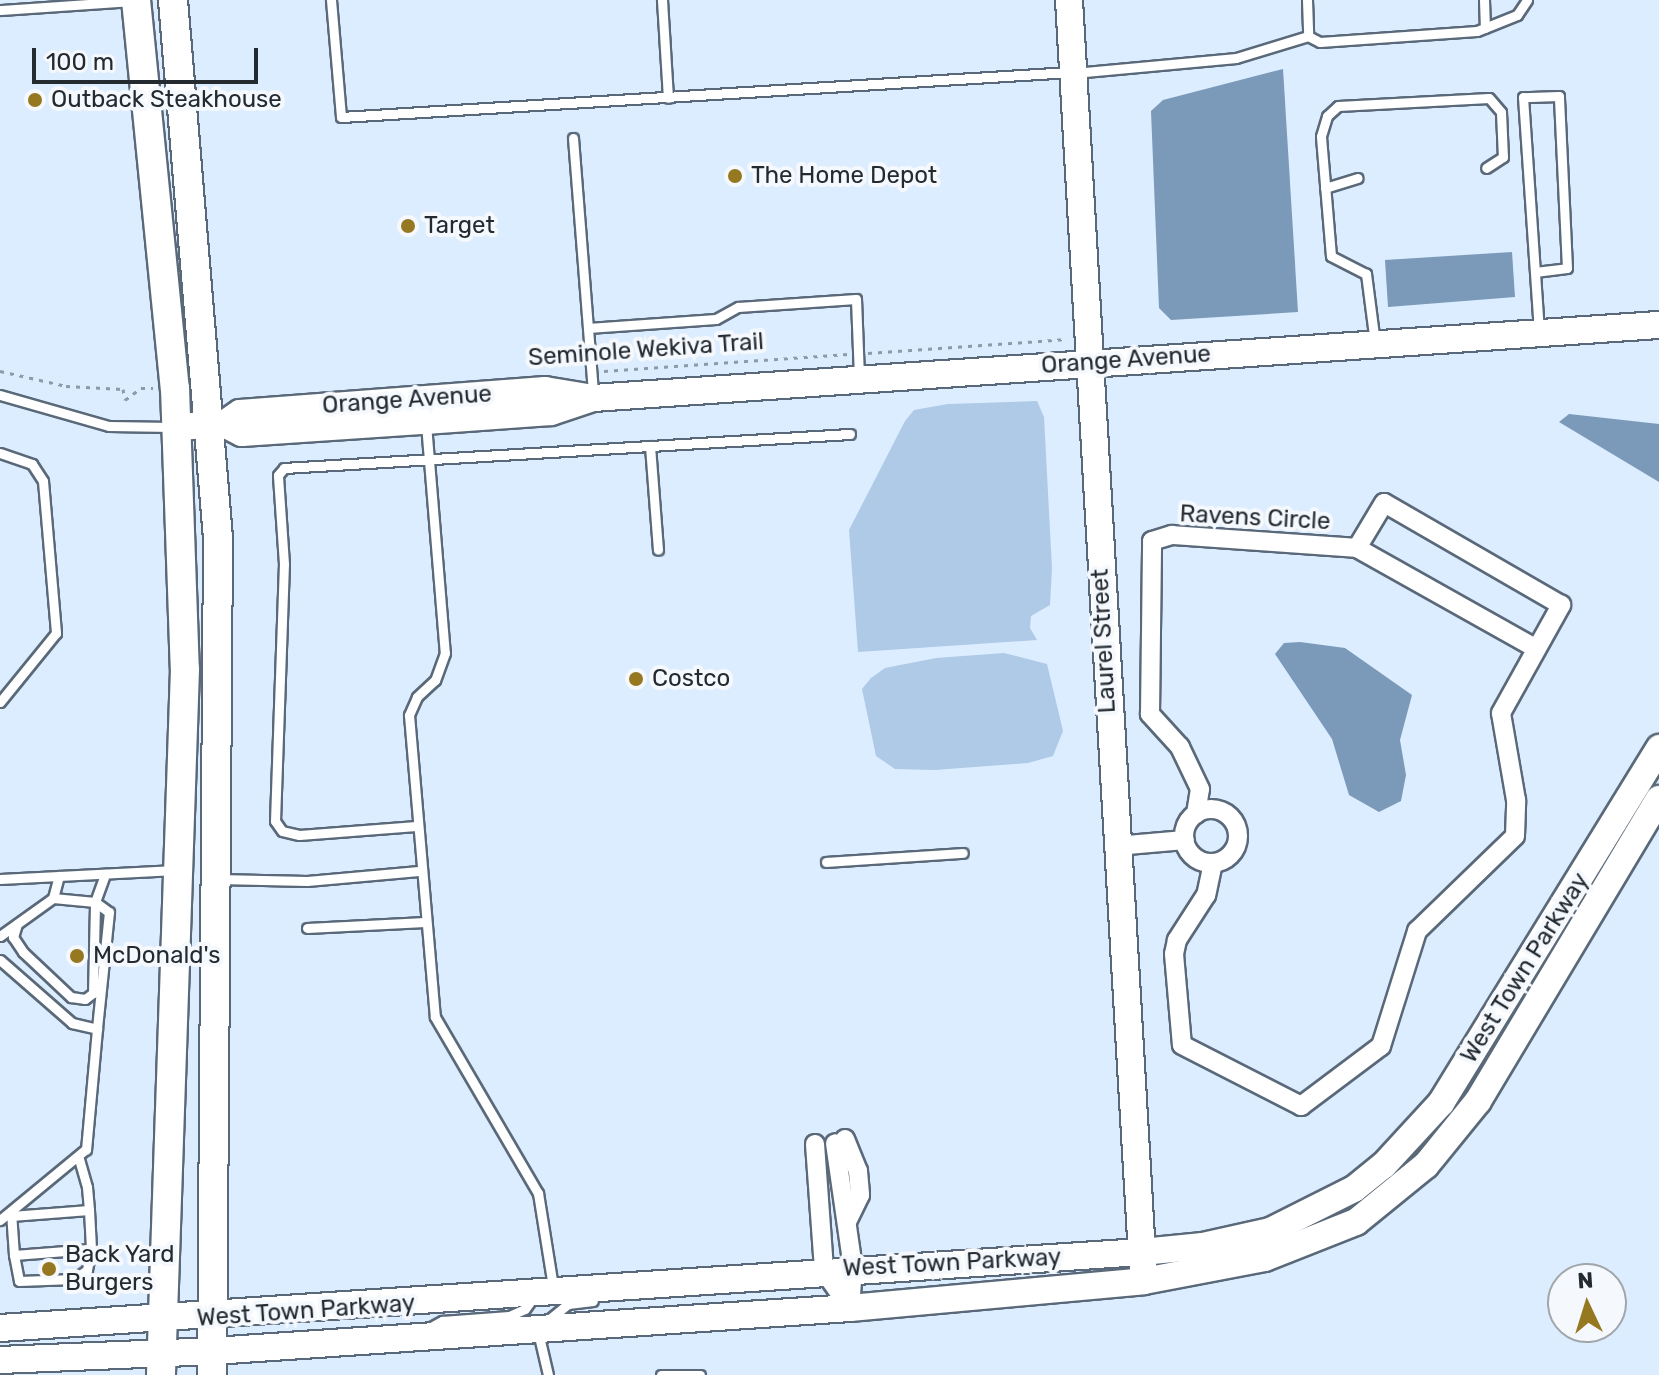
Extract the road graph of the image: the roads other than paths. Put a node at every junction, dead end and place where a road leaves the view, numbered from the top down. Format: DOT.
graph roads {
  1 [pos="136,0"];
  2 [pos="173,0"];
  3 [pos="331,0"];
  4 [pos="662,0"];
  5 [pos="1069,0"];
  6 [pos="1307,0"];
  7 [pos="1484,0"];
  8 [pos="1527,0"];
  9 [pos="0,10"];
  10 [pos="1485,28"];
  11 [pos="1308,36"];
  12 [pos="1071,72"];
  13 [pos="180,88"];
  14 [pos="668,98"];
  15 [pos="573,138"];
  16 [pos="1486,168"];
  17 [pos="1358,178"];
  18 [pos="1325,188"];
  19 [pos="1535,272"];
  20 [pos="1659,325"];
  21 [pos="588,328"];
  22 [pos="1539,333"];
  23 [pos="1375,343"];
  24 [pos="1088,362"];
  25 [pos="858,366"];
  26 [pos="592,385"];
  27 [pos="0,395"];
  28 [pos="425,421"];
  29 [pos="218,424"];
  30 [pos="177,427"];
  31 [pos="850,434"];
  32 [pos="650,446"];
  33 [pos="0,453"];
  34 [pos="430,460"];
  35 [pos="1357,548"];
  36 [pos="658,550"];
  37 [pos="1535,648"];
  38 [pos="0,702"];
  39 [pos="1659,748"];
  40 [pos="182,799"];
  41 [pos="1659,799"];
  42 [pos="1196,814"];
  43 [pos="416,826"];
  44 [pos="1185,840"];
  45 [pos="1116,846"];
  46 [pos="963,853"];
  47 [pos="826,862"];
  48 [pos="1213,863"];
  49 [pos="180,870"];
  50 [pos="419,871"];
  51 [pos="105,874"];
  52 [pos="59,876"];
  53 [pos="0,879"];
  54 [pos="218,879"];
  55 [pos="53,898"];
  56 [pos="95,902"];
  57 [pos="425,922"];
  58 [pos="17,924"];
  59 [pos="307,928"];
  60 [pos="0,936"];
  61 [pos="216,944"];
  62 [pos="0,960"];
  63 [pos="97,1029"];
  64 [pos="840,1141"];
  65 [pos="815,1144"];
  66 [pos="79,1159"];
  67 [pos="89,1210"];
  68 [pos="0,1220"];
  69 [pos="91,1249"];
  70 [pos="1142,1252"];
  71 [pos="14,1255"];
  72 [pos="853,1268"];
  73 [pos="824,1271"];
  74 [pos="1144,1281"];
  75 [pos="671,1285"];
  76 [pos="544,1296"];
  77 [pos="850,1308"];
  78 [pos="213,1318"];
  79 [pos="161,1320"];
  80 [pos="1,1323"];
  81 [pos="537,1329"];
  82 [pos="415,1337"];
  83 [pos="0,1360"];
  84 [pos="213,1363"];
  85 [pos="161,1364"];
  86 [pos="548,1375"];
  87 [pos="661,1375"];
  88 [pos="700,1375"];
  1 -- 9 [label="lane"];
  1 -- 13 [label="main road"];
  1 -- 30 [label="main road"];
  2 -- 13 [label="main road"];
  3 -- 14 [label="lane"];
  4 -- 14 [label="lane"];
  5 -- 12 [label="main road, Laurel Street"];
  6 -- 11 [label="lane"];
  7 -- 10 [label="lane"];
  8 -- 10 [label="lane"];
  10 -- 11 [label="lane"];
  11 -- 12 [label="lane"];
  12 -- 14 [label="lane"];
  12 -- 24 [label="main road, Laurel Street"];
  13 -- 29 [label="main road"];
  15 -- 21 [label="lane"];
  16 -- 18 [label="lane"];
  17 -- 18 [label="lane"];
  18 -- 23 [label="lane"];
  19 -- 19 [label="lane"];
  19 -- 22 [label="lane"];
  20 -- 22 [label="main road, Orange Avenue"];
  21 -- 25 [label="lane"];
  21 -- 26 [label="lane"];
  22 -- 23 [label="main road, Orange Avenue"];
  23 -- 24 [label="main road, Orange Avenue"];
  24 -- 25 [label="main road, Orange Avenue"];
  24 -- 45 [label="main road, Laurel Street"];
  25 -- 26 [label="main road, Orange Avenue"];
  26 -- 28 [label="main road, Orange Avenue"];
  26 -- 29 [label="main road, Orange Avenue"];
  27 -- 30 [label="lane"];
  28 -- 29 [label="main road, Orange Avenue"];
  28 -- 34 [label="lane"];
  29 -- 30 [label="main road, Orange Avenue"];
  29 -- 54 [label="main road"];
  30 -- 40 [label="main road"];
  31 -- 32 [label="lane"];
  32 -- 34 [label="lane"];
  32 -- 36 [label="lane"];
  33 -- 38 [label="lane"];
  34 -- 43 [label="lane"];
  34 -- 43 [label="lane"];
  35 -- 37 [label="street, Ravens Circle"];
  35 -- 37 [label="street, Ravens Circle"];
  35 -- 42 [label="street, Ravens Circle"];
  37 -- 48 [label="street, Ravens Circle"];
  39 -- 70 [label="main road, West Town Parkway"];
  40 -- 49 [label="main road"];
  40 -- 54 [label="main road"];
  41 -- 74 [label="main road, West Town Parkway"];
  42 -- 44 [label="street, Ravens Circle"];
  42 -- 48 [label="street, Ravens Circle"];
  43 -- 50 [label="lane"];
  44 -- 45 [label="street"];
  44 -- 48 [label="street"];
  45 -- 70 [label="main road, Laurel Street"];
  46 -- 47 [label="lane"];
  49 -- 51 [label="lane"];
  49 -- 61 [label="main road"];
  49 -- 79 [label="main road"];
  50 -- 54 [label="lane"];
  50 -- 57 [label="lane"];
  51 -- 52 [label="lane"];
  51 -- 56 [label="lane"];
  52 -- 53 [label="lane"];
  52 -- 55 [label="lane"];
  54 -- 61 [label="main road"];
  55 -- 56 [label="lane"];
  55 -- 58 [label="lane"];
  56 -- 58 [label="lane"];
  56 -- 63 [label="lane"];
  57 -- 59 [label="lane"];
  57 -- 76 [label="lane"];
  58 -- 60 [label="lane"];
  61 -- 78 [label="main road"];
  62 -- 63 [label="lane"];
  63 -- 66 [label="lane"];
  64 -- 72 [label="street"];
  65 -- 73 [label="street"];
  66 -- 67 [label="lane"];
  66 -- 68 [label="lane"];
  67 -- 69 [label="lane"];
  67 -- 71 [label="lane"];
  69 -- 71 [label="lane"];
  69 -- 71 [label="lane"];
  70 -- 72 [label="main road, West Town Parkway"];
  70 -- 74 [label="main road, Laurel Street"];
  72 -- 73 [label="main road, West Town Parkway"];
  72 -- 77 [label="street"];
  73 -- 75 [label="main road, West Town Parkway"];
  73 -- 77 [label="street"];
  74 -- 77 [label="main road, West Town Parkway"];
  75 -- 76 [label="main road, West Town Parkway"];
  75 -- 81 [label="lane"];
  76 -- 78 [label="main road, West Town Parkway"];
  76 -- 82 [label="lane"];
  77 -- 81 [label="main road, West Town Parkway"];
  78 -- 79 [label="main road, West Town Parkway"];
  78 -- 84 [label="main road"];
  79 -- 80 [label="main road, West Town Parkway"];
  79 -- 85 [label="main road"];
  81 -- 82 [label="main road, West Town Parkway"];
  81 -- 86 [label="lane"];
  82 -- 84 [label="main road, West Town Parkway"];
  83 -- 85 [label="main road, West Town Parkway"];
  84 -- 85 [label="main road, West Town Parkway"];
  87 -- 88 [label="lane"];
}
